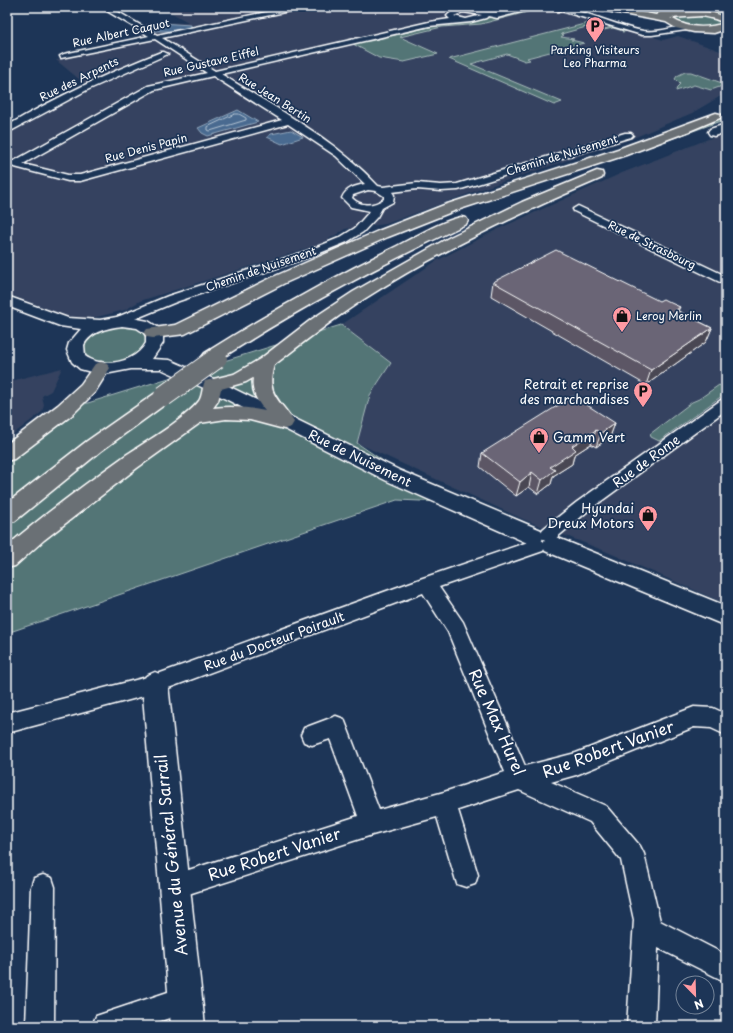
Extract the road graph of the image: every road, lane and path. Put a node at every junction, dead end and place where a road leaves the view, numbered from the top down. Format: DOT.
graph roads {
  1 [pos="107,7"];
  2 [pos="299,7"];
  3 [pos="536,7"];
  4 [pos="551,7"];
  5 [pos="601,7"];
  6 [pos="610,7"];
  7 [pos="628,7"];
  8 [pos="449,12"];
  9 [pos="483,15"];
  10 [pos="459,20"];
  11 [pos="670,22"];
  12 [pos="429,24"];
  13 [pos="725,24"];
  14 [pos="156,37"];
  15 [pos="164,54"];
  16 [pos="64,56"];
  17 [pos="213,73"];
  18 [pos="723,116"];
  19 [pos="290,122"];
  20 [pos="722,129"];
  21 [pos="7,130"];
  22 [pos="628,135"];
  23 [pos="700,137"];
  24 [pos="11,164"];
  25 [pos="357,171"];
  26 [pos="357,189"];
  27 [pos="382,191"];
  28 [pos="377,206"];
  29 [pos="361,207"];
  30 [pos="578,209"];
  31 [pos="367,222"];
  32 [pos="352,274"];
  33 [pos="726,281"];
  34 [pos="7,301"];
  35 [pos="150,308"];
  36 [pos="120,321"];
  37 [pos="66,323"];
  38 [pos="100,325"];
  39 [pos="150,335"];
  40 [pos="79,338"];
  41 [pos="214,358"];
  42 [pos="266,363"];
  43 [pos="131,364"];
  44 [pos="164,364"];
  45 [pos="101,368"];
  46 [pos="212,385"];
  47 [pos="162,394"];
  48 [pos="726,403"];
  49 [pos="195,417"];
  50 [pos="284,422"];
  51 [pos="7,454"];
  52 [pos="7,508"];
  53 [pos="7,515"];
  54 [pos="543,540"];
  55 [pos="7,559"];
  56 [pos="427,584"];
  57 [pos="726,616"];
  58 [pos="155,684"];
  59 [pos="7,723"];
  60 [pos="726,725"];
  61 [pos="312,735"];
  62 [pos="519,780"];
  63 [pos="444,803"];
  64 [pos="372,823"];
  65 [pos="466,875"];
  66 [pos="176,886"];
  67 [pos="43,887"];
  68 [pos="647,928"];
  69 [pos="726,969"];
  70 [pos="187,1013"];
  71 [pos="40,1026"];
  72 [pos="106,1026"];
  73 [pos="641,1026"];
  1 -- 14 [label="street, Rue Jean Bertin"];
  2 -- 14 [label="street, Rue Albert Caquot"];
  3 -- 9 [label="street"];
  4 -- 11 [label="street"];
  5 -- 11 [label="main road"];
  6 -- 11 [label="main road"];
  7 -- 13 [label="main road"];
  8 -- 9 [label="street, Rue Gustave Eiffel"];
  8 -- 10 [label="street"];
  8 -- 12 [label="street, Rue Gustave Eiffel"];
  9 -- 10 [label="street, Rue Gustave Eiffel"];
  10 -- 12 [label="street, Rue Gustave Eiffel"];
  11 -- 13 [label="main road"];
  11 -- 13 [label="main road"];
  12 -- 17 [label="street, Rue Gustave Eiffel"];
  14 -- 16 [label="street, Rue Albert Caquot"];
  14 -- 17 [label="street, Rue Jean Bertin"];
  15 -- 21 [label="street, Rue des Arpents"];
  17 -- 19 [label="street, Rue Jean Bertin"];
  17 -- 24 [label="street, Rue Gustave Eiffel"];
  18 -- 32 [label="main road"];
  18 -- 32 [label="main road"];
  18 -- 39 [label="main road"];
  19 -- 24 [label="street, Rue Denis Papin"];
  19 -- 25 [label="street, Rue Jean Bertin"];
  20 -- 23 [label="main road"];
  22 -- 27 [label="street, Chemin de Nuisement"];
  25 -- 26 [label="street"];
  25 -- 27 [label="street, Rue Jean Bertin"];
  26 -- 27 [label="street"];
  26 -- 29 [label="street"];
  27 -- 28 [label="street, Chemin de Nuisement"];
  28 -- 29 [label="street"];
  28 -- 31 [label="street, Chemin de Nuisement"];
  29 -- 31 [label="street"];
  30 -- 33 [label="street, Rue de Strasbourg"];
  31 -- 35 [label="street, Chemin de Nuisement"];
  32 -- 41 [label="main road"];
  34 -- 37 [label="street"];
  35 -- 36 [label="street, Chemin de Nuisement"];
  35 -- 39 [label="street"];
  36 -- 38 [label="street"];
  36 -- 39 [label="street"];
  37 -- 38 [label="street"];
  37 -- 40 [label="street"];
  38 -- 40 [label="street"];
  39 -- 43 [label="street"];
  39 -- 44 [label="street"];
  40 -- 45 [label="street"];
  41 -- 42 [label="main road"];
  41 -- 47 [label="main road, bridge"];
  42 -- 46 [label="main road"];
  42 -- 50 [label="main road"];
  43 -- 44 [label="street, Rue de Nuisement"];
  43 -- 45 [label="street"];
  44 -- 46 [label="street, Rue de Nuisement"];
  45 -- 51 [label="main road"];
  46 -- 49 [label="main road"];
  46 -- 50 [label="street, Rue de Nuisement"];
  47 -- 52 [label="main road"];
  47 -- 53 [label="main road"];
  48 -- 54 [label="street, Rue de Rome"];
  49 -- 50 [label="main road"];
  49 -- 55 [label="main road"];
  50 -- 54 [label="street, Rue de Nuisement"];
  54 -- 56 [label="street, Rue du Docteur Poirault"];
  54 -- 57 [label="street, Rue de Nuisement"];
  56 -- 58 [label="street, Rue du Docteur Poirault"];
  56 -- 62 [label="street, Rue Max Hurel"];
  58 -- 59 [label="street, Rue du Docteur Poirault"];
  58 -- 66 [label="street, Avenue du Général Sarrail"];
  60 -- 62 [label="street, Rue Robert Vanier"];
  61 -- 64 [label="street"];
  62 -- 63 [label="street, Rue Robert Vanier"];
  62 -- 68 [label="street, Rue Max Hurel"];
  63 -- 64 [label="street, Rue Robert Vanier"];
  63 -- 65 [label="street"];
  64 -- 66 [label="street, Rue Robert Vanier"];
  66 -- 70 [label="street, Avenue du Général Sarrail"];
  67 -- 71 [label="street"];
  68 -- 69 [label="street"];
  68 -- 73 [label="street, Rue Max Hurel"];
  70 -- 72 [label="street"];
}
